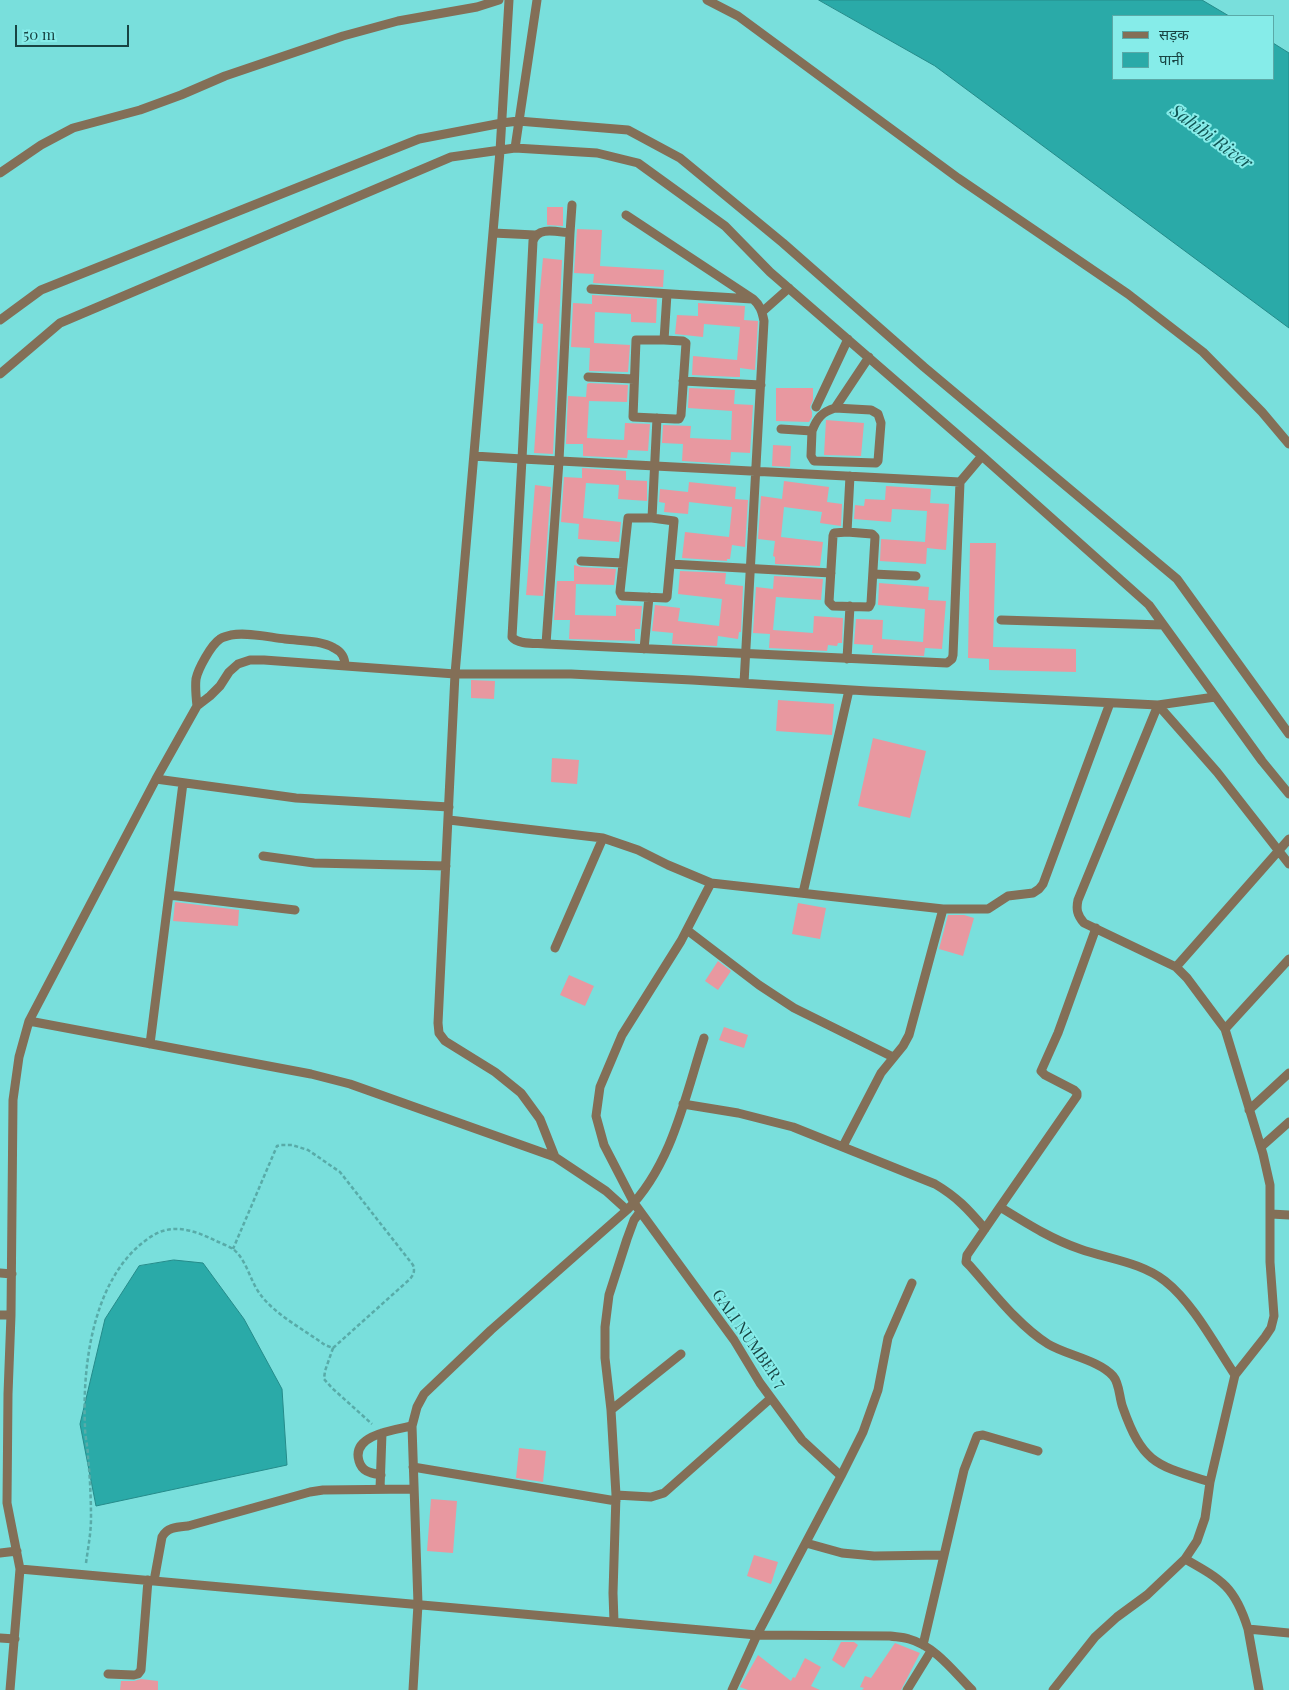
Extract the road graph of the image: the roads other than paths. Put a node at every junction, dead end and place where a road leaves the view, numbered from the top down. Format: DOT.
graph roads {
  1 [pos="499,0"];
  2 [pos="509,0"];
  3 [pos="537,0"];
  4 [pos="707,0"];
  5 [pos="518,121"];
  6 [pos="502,123"];
  7 [pos="515,148"];
  8 [pos="500,151"];
  9 [pos="0,172"];
  10 [pos="572,205"];
  11 [pos="626,215"];
  12 [pos="493,233"];
  13 [pos="570,233"];
  14 [pos="535,235"];
  15 [pos="789,288"];
  16 [pos="591,289"];
  17 [pos="667,294"];
  18 [pos="753,300"];
  19 [pos="762,312"];
  20 [pos="0,320"];
  21 [pos="848,339"];
  22 [pos="664,340"];
  23 [pos="870,358"];
  24 [pos="0,374"];
  25 [pos="588,377"];
  26 [pos="634,378"];
  27 [pos="683,381"];
  28 [pos="760,385"];
  29 [pos="816,407"];
  30 [pos="835,408"];
  31 [pos="657,418"];
  32 [pos="781,429"];
  33 [pos="812,431"];
  34 [pos="1289,444"];
  35 [pos="474,456"];
  36 [pos="982,456"];
  37 [pos="522,459"];
  38 [pos="559,461"];
  39 [pos="655,466"];
  40 [pos="756,471"];
  41 [pos="850,476"];
  42 [pos="960,482"];
  43 [pos="652,518"];
  44 [pos="848,532"];
  45 [pos="580,561"];
  46 [pos="624,563"];
  47 [pos="670,564"];
  48 [pos="751,569"];
  49 [pos="831,573"];
  50 [pos="873,574"];
  51 [pos="916,576"];
  52 [pos="649,597"];
  53 [pos="850,606"];
  54 [pos="1002,620"];
  55 [pos="1163,625"];
  56 [pos="546,644"];
  57 [pos="644,649"];
  58 [pos="747,654"];
  59 [pos="847,659"];
  60 [pos="345,666"];
  61 [pos="455,674"];
  62 [pos="744,683"];
  63 [pos="849,690"];
  64 [pos="1216,697"];
  65 [pos="1110,702"];
  66 [pos="1158,705"];
  67 [pos="198,706"];
  68 [pos="1289,734"];
  69 [pos="156,779"];
  70 [pos="184,784"];
  71 [pos="1289,794"];
  72 [pos="449,807"];
  73 [pos="449,820"];
  74 [pos="603,838"];
  75 [pos="1289,839"];
  76 [pos="1278,851"];
  77 [pos="263,856"];
  78 [pos="1289,864"];
  79 [pos="446,866"];
  80 [pos="712,883"];
  81 [pos="803,894"];
  82 [pos="169,895"];
  83 [pos="942,909"];
  84 [pos="294,910"];
  85 [pos="1096,928"];
  86 [pos="687,930"];
  87 [pos="555,948"];
  88 [pos="1289,959"];
  89 [pos="1176,967"];
  90 [pos="30,1021"];
  91 [pos="1225,1029"];
  92 [pos="704,1038"];
  93 [pos="150,1044"];
  94 [pos="893,1057"];
  95 [pos="1289,1073"];
  96 [pos="683,1104"];
  97 [pos="1249,1110"];
  98 [pos="1289,1122"];
  99 [pos="843,1146"];
  100 [pos="1261,1147"];
  101 [pos="555,1157"];
  102 [pos="630,1207"];
  103 [pos="1000,1207"];
  104 [pos="640,1212"];
  105 [pos="1271,1214"];
  106 [pos="1289,1215"];
  107 [pos="985,1229"];
  108 [pos="0,1273"];
  109 [pos="12,1274"];
  110 [pos="912,1283"];
  111 [pos="0,1315"];
  112 [pos="11,1315"];
  113 [pos="0,1353"];
  114 [pos="10,1354"];
  115 [pos="681,1354"];
  116 [pos="1235,1375"];
  117 [pos="4,1394"];
  118 [pos="772,1398"];
  119 [pos="611,1410"];
  120 [pos="412,1426"];
  121 [pos="382,1433"];
  122 [pos="4,1438"];
  123 [pos="1038,1451"];
  124 [pos="413,1467"];
  125 [pos="381,1474"];
  126 [pos="842,1476"];
  127 [pos="1210,1482"];
  128 [pos="380,1489"];
  129 [pos="414,1489"];
  130 [pos="616,1498"];
  131 [pos="3,1502"];
  132 [pos="806,1543"];
  133 [pos="17,1551"];
  134 [pos="0,1552"];
  135 [pos="944,1556"];
  136 [pos="1185,1559"];
  137 [pos="20,1568"];
  138 [pos="151,1580"];
  139 [pos="418,1604"];
  140 [pos="614,1622"];
  141 [pos="1248,1629"];
  142 [pos="1289,1633"];
  143 [pos="757,1635"];
  144 [pos="0,1638"];
  145 [pos="15,1639"];
  146 [pos="923,1645"];
  147 [pos="931,1651"];
  148 [pos="108,1674"];
  149 [pos="10,1690"];
  150 [pos="413,1690"];
  151 [pos="732,1690"];
  152 [pos="908,1690"];
  153 [pos="972,1690"];
  154 [pos="1053,1690"];
  155 [pos="1259,1690"];
  1 -- 9 [label="street"];
  2 -- 6 [label="street"];
  3 -- 5 [label="street"];
  4 -- 34 [label="street"];
  5 -- 6 [label="street"];
  5 -- 7 [label="street"];
  5 -- 68 [label="street"];
  6 -- 8 [label="street"];
  6 -- 20 [label="street"];
  7 -- 8 [label="street"];
  7 -- 15 [label="street"];
  8 -- 12 [label="street"];
  8 -- 24 [label="street"];
  10 -- 13 [label="street"];
  11 -- 18 [label="street"];
  12 -- 14 [label="street"];
  12 -- 35 [label="street"];
  13 -- 14 [label="street"];
  13 -- 38 [label="street"];
  14 -- 37 [label="street"];
  15 -- 19 [label="street"];
  15 -- 21 [label="street"];
  16 -- 17 [label="street"];
  17 -- 18 [label="street"];
  17 -- 22 [label="street"];
  18 -- 19 [label="street"];
  19 -- 28 [label="street"];
  21 -- 23 [label="street"];
  21 -- 29 [label="street"];
  22 -- 26 [label="street"];
  22 -- 27 [label="street"];
  23 -- 30 [label="street"];
  23 -- 36 [label="street"];
  25 -- 26 [label="street"];
  26 -- 31 [label="street"];
  27 -- 28 [label="street"];
  27 -- 31 [label="street"];
  28 -- 40 [label="street"];
  30 -- 33 [label="street"];
  30 -- 33 [label="street"];
  31 -- 39 [label="street"];
  32 -- 33 [label="street"];
  35 -- 37 [label="street"];
  35 -- 61 [label="street"];
  36 -- 42 [label="street"];
  36 -- 55 [label="street"];
  37 -- 38 [label="street"];
  37 -- 56 [label="street"];
  38 -- 39 [label="street"];
  38 -- 56 [label="street"];
  39 -- 40 [label="street"];
  39 -- 43 [label="street"];
  40 -- 41 [label="street"];
  40 -- 48 [label="street"];
  41 -- 42 [label="street"];
  41 -- 44 [label="street"];
  42 -- 59 [label="street"];
  43 -- 46 [label="street"];
  43 -- 47 [label="street"];
  44 -- 49 [label="street"];
  44 -- 50 [label="street"];
  45 -- 46 [label="street"];
  46 -- 52 [label="street"];
  47 -- 48 [label="street"];
  47 -- 52 [label="street"];
  48 -- 49 [label="street"];
  48 -- 58 [label="street"];
  49 -- 53 [label="street"];
  50 -- 51 [label="street"];
  50 -- 53 [label="street"];
  52 -- 57 [label="street"];
  53 -- 59 [label="street"];
  54 -- 55 [label="street"];
  55 -- 64 [label="street"];
  56 -- 57 [label="street"];
  57 -- 58 [label="street"];
  58 -- 59 [label="street"];
  58 -- 62 [label="street"];
  60 -- 61 [label="street"];
  60 -- 67 [label="street"];
  60 -- 67 [label="street"];
  61 -- 62 [label="street"];
  61 -- 72 [label="street"];
  62 -- 63 [label="street"];
  63 -- 65 [label="street"];
  63 -- 81 [label="street"];
  64 -- 66 [label="street"];
  64 -- 71 [label="street"];
  65 -- 66 [label="street"];
  65 -- 83 [label="street"];
  66 -- 76 [label="street"];
  66 -- 85 [label="street"];
  67 -- 69 [label="street"];
  69 -- 70 [label="street"];
  69 -- 90 [label="street"];
  70 -- 72 [label="street"];
  70 -- 82 [label="street"];
  72 -- 73 [label="street"];
  73 -- 74 [label="street"];
  73 -- 79 [label="street"];
  74 -- 80 [label="street"];
  74 -- 87 [label="street"];
  75 -- 76 [label="street"];
  76 -- 78 [label="street"];
  76 -- 89 [label="street"];
  77 -- 79 [label="street"];
  79 -- 101 [label="street"];
  80 -- 81 [label="street"];
  80 -- 86 [label="street"];
  81 -- 83 [label="street"];
  82 -- 84 [label="street"];
  82 -- 93 [label="street"];
  83 -- 94 [label="street"];
  85 -- 89 [label="street"];
  85 -- 103 [label="street"];
  86 -- 94 [label="street"];
  86 -- 102 [label="street"];
  88 -- 91 [label="street"];
  89 -- 91 [label="street"];
  90 -- 93 [label="street"];
  90 -- 109 [label="street"];
  91 -- 97 [label="street"];
  92 -- 96 [label="street"];
  93 -- 101 [label="street"];
  94 -- 99 [label="street"];
  95 -- 97 [label="street"];
  96 -- 99 [label="street"];
  96 -- 102 [label="street"];
  97 -- 100 [label="street"];
  98 -- 100 [label="street"];
  99 -- 107 [label="street"];
  100 -- 105 [label="street"];
  101 -- 102 [label="street"];
  102 -- 104 [label="street, GALI NUMBER 7"];
  102 -- 120 [label="street"];
  103 -- 107 [label="street"];
  103 -- 116 [label="street"];
  104 -- 118 [label="street, GALI NUMBER 7"];
  104 -- 119 [label="street"];
  105 -- 106 [label="street"];
  105 -- 116 [label="street"];
  107 -- 127 [label="street"];
  108 -- 109 [label="street"];
  109 -- 112 [label="street"];
  110 -- 126 [label="street"];
  111 -- 112 [label="street"];
  112 -- 114 [label="street"];
  113 -- 114 [label="street"];
  114 -- 117 [label="street"];
  115 -- 119 [label="street"];
  116 -- 127 [label="street"];
  117 -- 122 [label="street"];
  118 -- 126 [label="street, GALI NUMBER 7"];
  118 -- 130 [label="street"];
  119 -- 130 [label="street"];
  120 -- 121 [label="street"];
  120 -- 124 [label="street"];
  121 -- 125 [label="street"];
  121 -- 125 [label="street"];
  122 -- 131 [label="street"];
  123 -- 135 [label="street"];
  124 -- 129 [label="street"];
  124 -- 130 [label="street"];
  125 -- 128 [label="street"];
  126 -- 132 [label="street"];
  127 -- 136 [label="street"];
  128 -- 129 [label="street"];
  128 -- 138 [label="street"];
  129 -- 139 [label="street"];
  130 -- 140 [label="street"];
  131 -- 133 [label="street"];
  132 -- 135 [label="street"];
  132 -- 143 [label="street"];
  133 -- 134 [label="street"];
  133 -- 137 [label="street"];
  135 -- 146 [label="street"];
  136 -- 141 [label="street"];
  136 -- 154 [label="street"];
  137 -- 138 [label="street"];
  137 -- 145 [label="street"];
  138 -- 139 [label="street"];
  138 -- 148 [label="street"];
  139 -- 140 [label="street"];
  139 -- 150 [label="street"];
  140 -- 143 [label="street"];
  141 -- 142 [label="street"];
  141 -- 155 [label="street"];
  143 -- 146 [label="street"];
  143 -- 151 [label="street"];
  144 -- 145 [label="street"];
  145 -- 149 [label="street"];
  146 -- 147 [label="street"];
  147 -- 152 [label="street"];
  147 -- 153 [label="street"];
}
